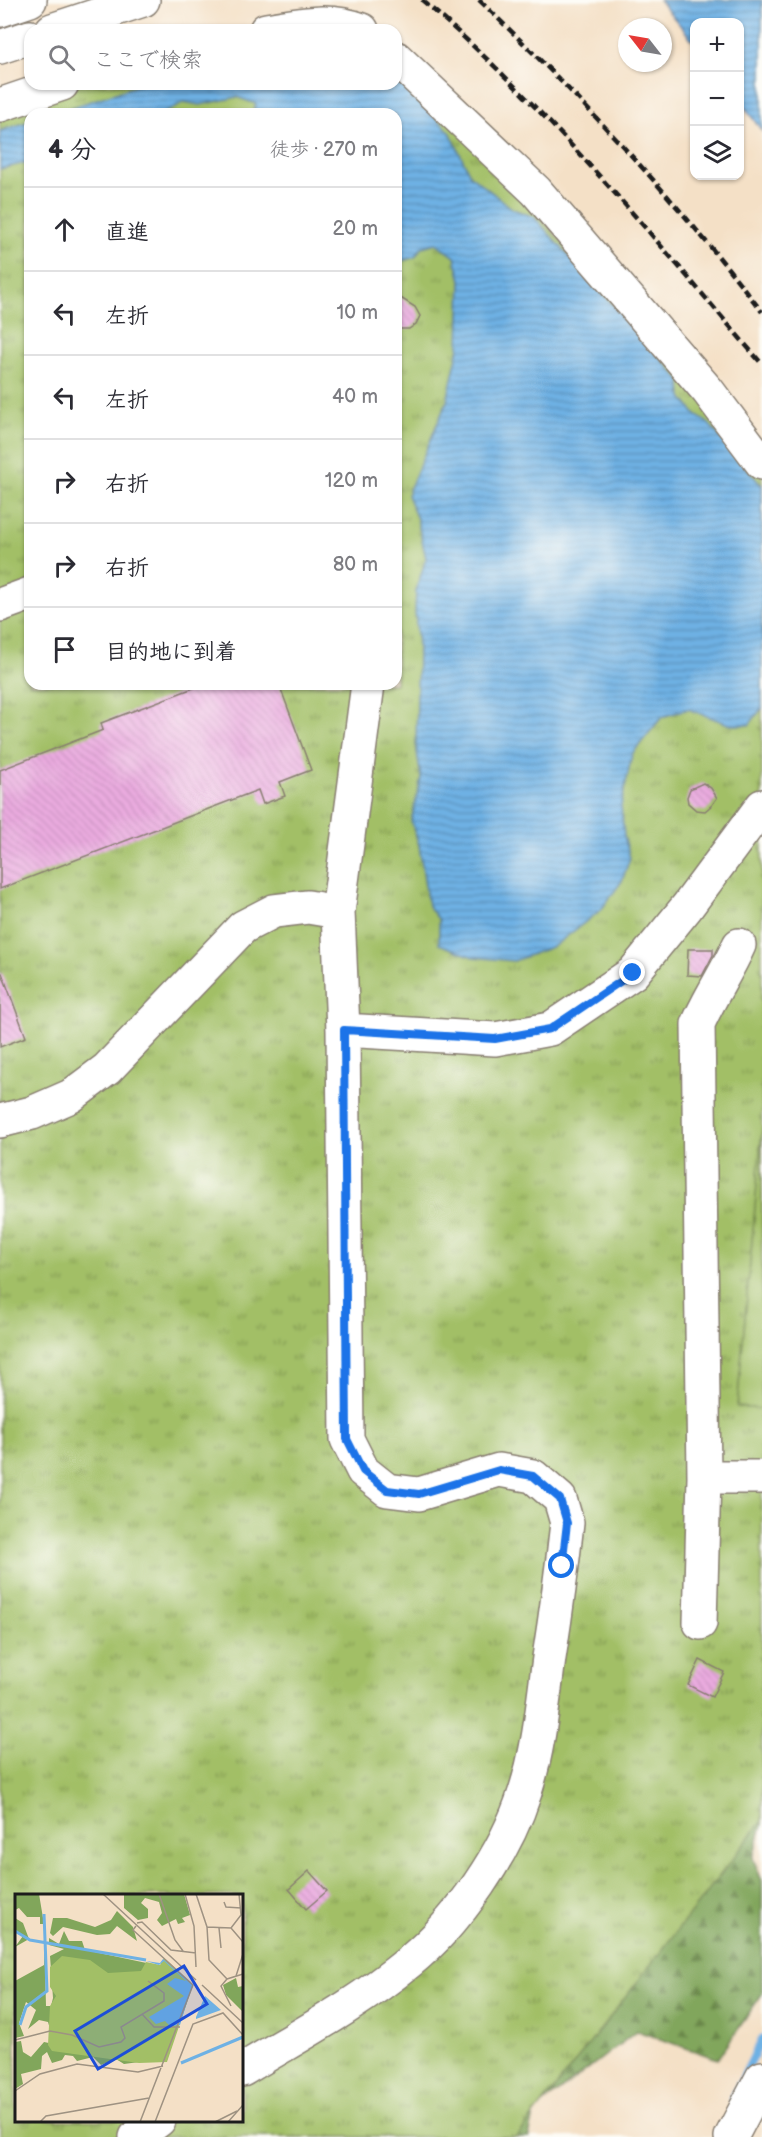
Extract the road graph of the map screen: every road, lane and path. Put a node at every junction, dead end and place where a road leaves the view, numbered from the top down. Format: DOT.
graph roads {
  1 [pos="30,0"];
  2 [pos="143,0"];
  3 [pos="0,10"];
  4 [pos="70,24"];
  5 [pos="303,24"];
  6 [pos="347,24"];
  7 [pos="24,39"];
  8 [pos="0,47"];
  9 [pos="402,64"];
  10 [pos="44,90"];
  11 [pos="0,105"];
  12 [pos="762,463"];
  13 [pos="24,596"];
  14 [pos="0,605"];
  15 [pos="367,690"];
  16 [pos="762,806"];
  17 [pos="338,912"];
  18 [pos="739,945"];
  19 [pos="344,1030"];
  20 [pos="0,1121"];
  21 [pos="762,1477"];
  22 [pos="704,1478"];
  23 [pos="700,1623"];
  24 [pos="243,2069"];
  25 [pos="762,2078"];
  26 [pos="158,2122"];
  27 [pos="136,2137"];
  28 [pos="731,2137"];
  1 -- 3 [label="main road"];
  2 -- 4 [label="main road"];
  5 -- 6 [label="main road"];
  7 -- 8 [label="main road"];
  9 -- 12 [label="main road"];
  10 -- 11 [label="main road"];
  13 -- 14 [label="main road"];
  15 -- 17 [label="main road"];
  16 -- 19 [label="main road"];
  17 -- 19 [label="main road"];
  17 -- 20 [label="main road"];
  18 -- 22 [label="main road"];
  19 -- 24 [label="main road"];
  21 -- 22 [label="main road"];
  22 -- 23 [label="main road"];
  25 -- 28 [label="main road"];
  26 -- 27 [label="main road"];
}
